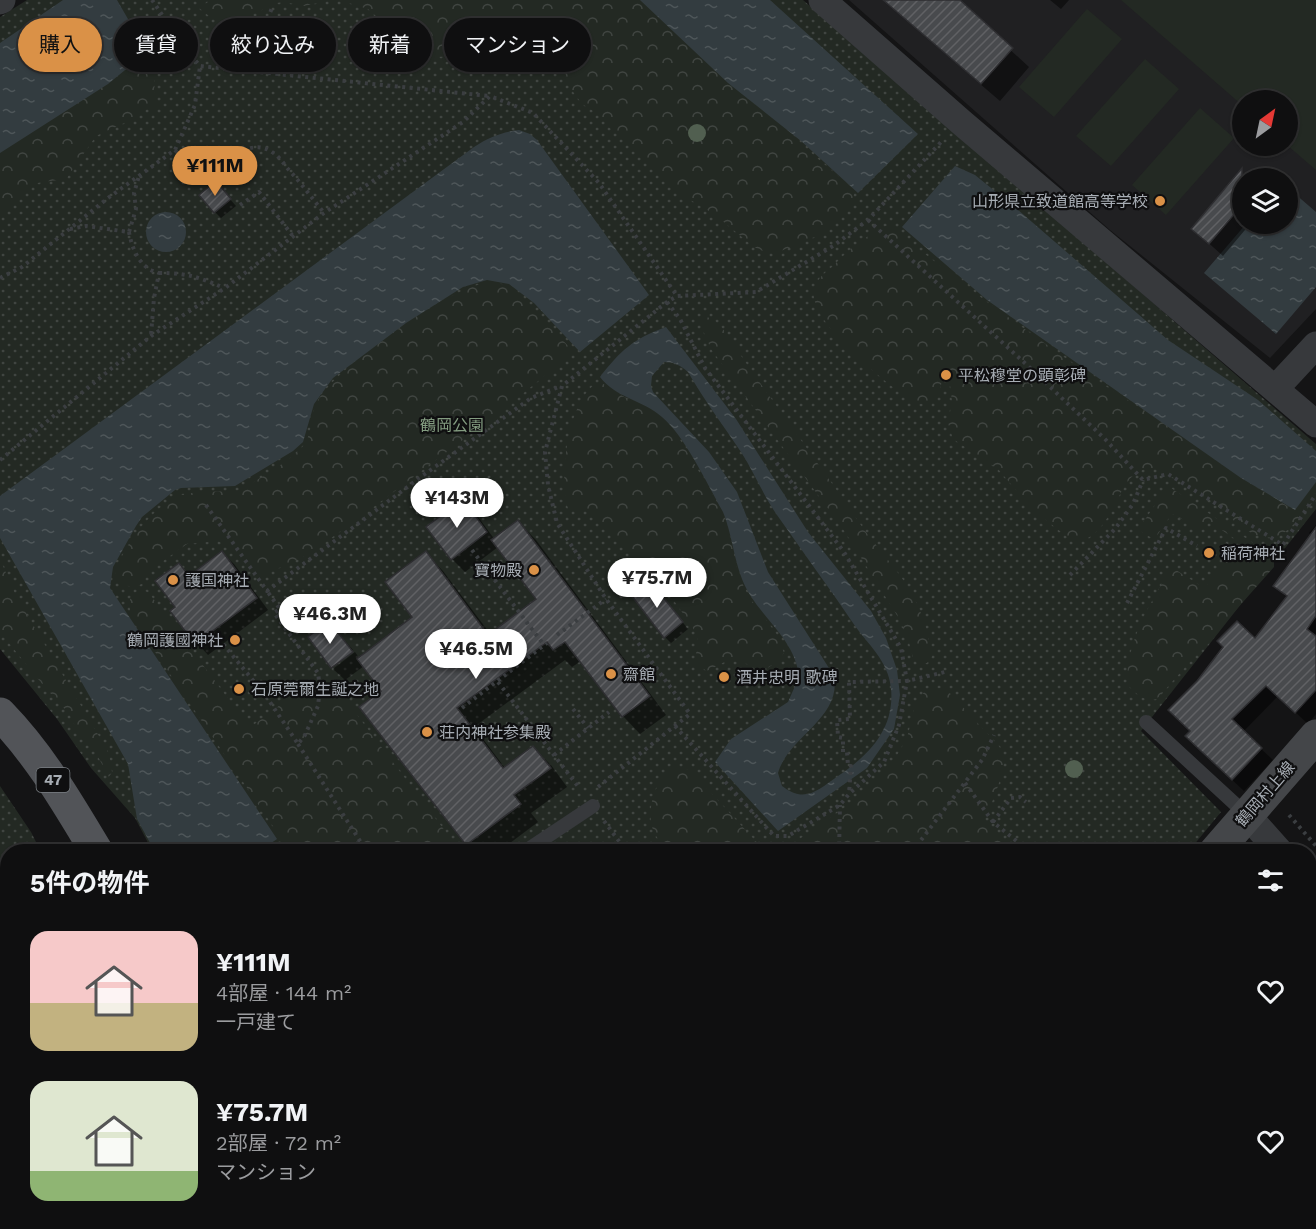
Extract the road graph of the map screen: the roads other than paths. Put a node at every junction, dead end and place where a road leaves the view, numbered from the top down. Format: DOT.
graph roads {
  1 [pos="822,0"];
  2 [pos="1316,345"];
  3 [pos="1275,390"];
  4 [pos="1316,424"];
  5 [pos="0,714"];
  6 [pos="1146,722"];
  7 [pos="1316,736"];
  8 [pos="589,802"];
  9 [pos="1247,815"];
  10 [pos="92,844"];
  11 [pos="534,844"];
  12 [pos="1222,844"];
  13 [pos="1273,844"];
  1 -- 3 [label="street"];
  2 -- 3 [label="street"];
  3 -- 4 [label="street"];
  5 -- 10 [label="main road, 47"];
  6 -- 9 [label="lane"];
  7 -- 9 [label="main road, 鶴岡村上線"];
  8 -- 11 [label="lane"];
  9 -- 12 [label="main road, 鶴岡村上線"];
  9 -- 13 [label="street"];
}
